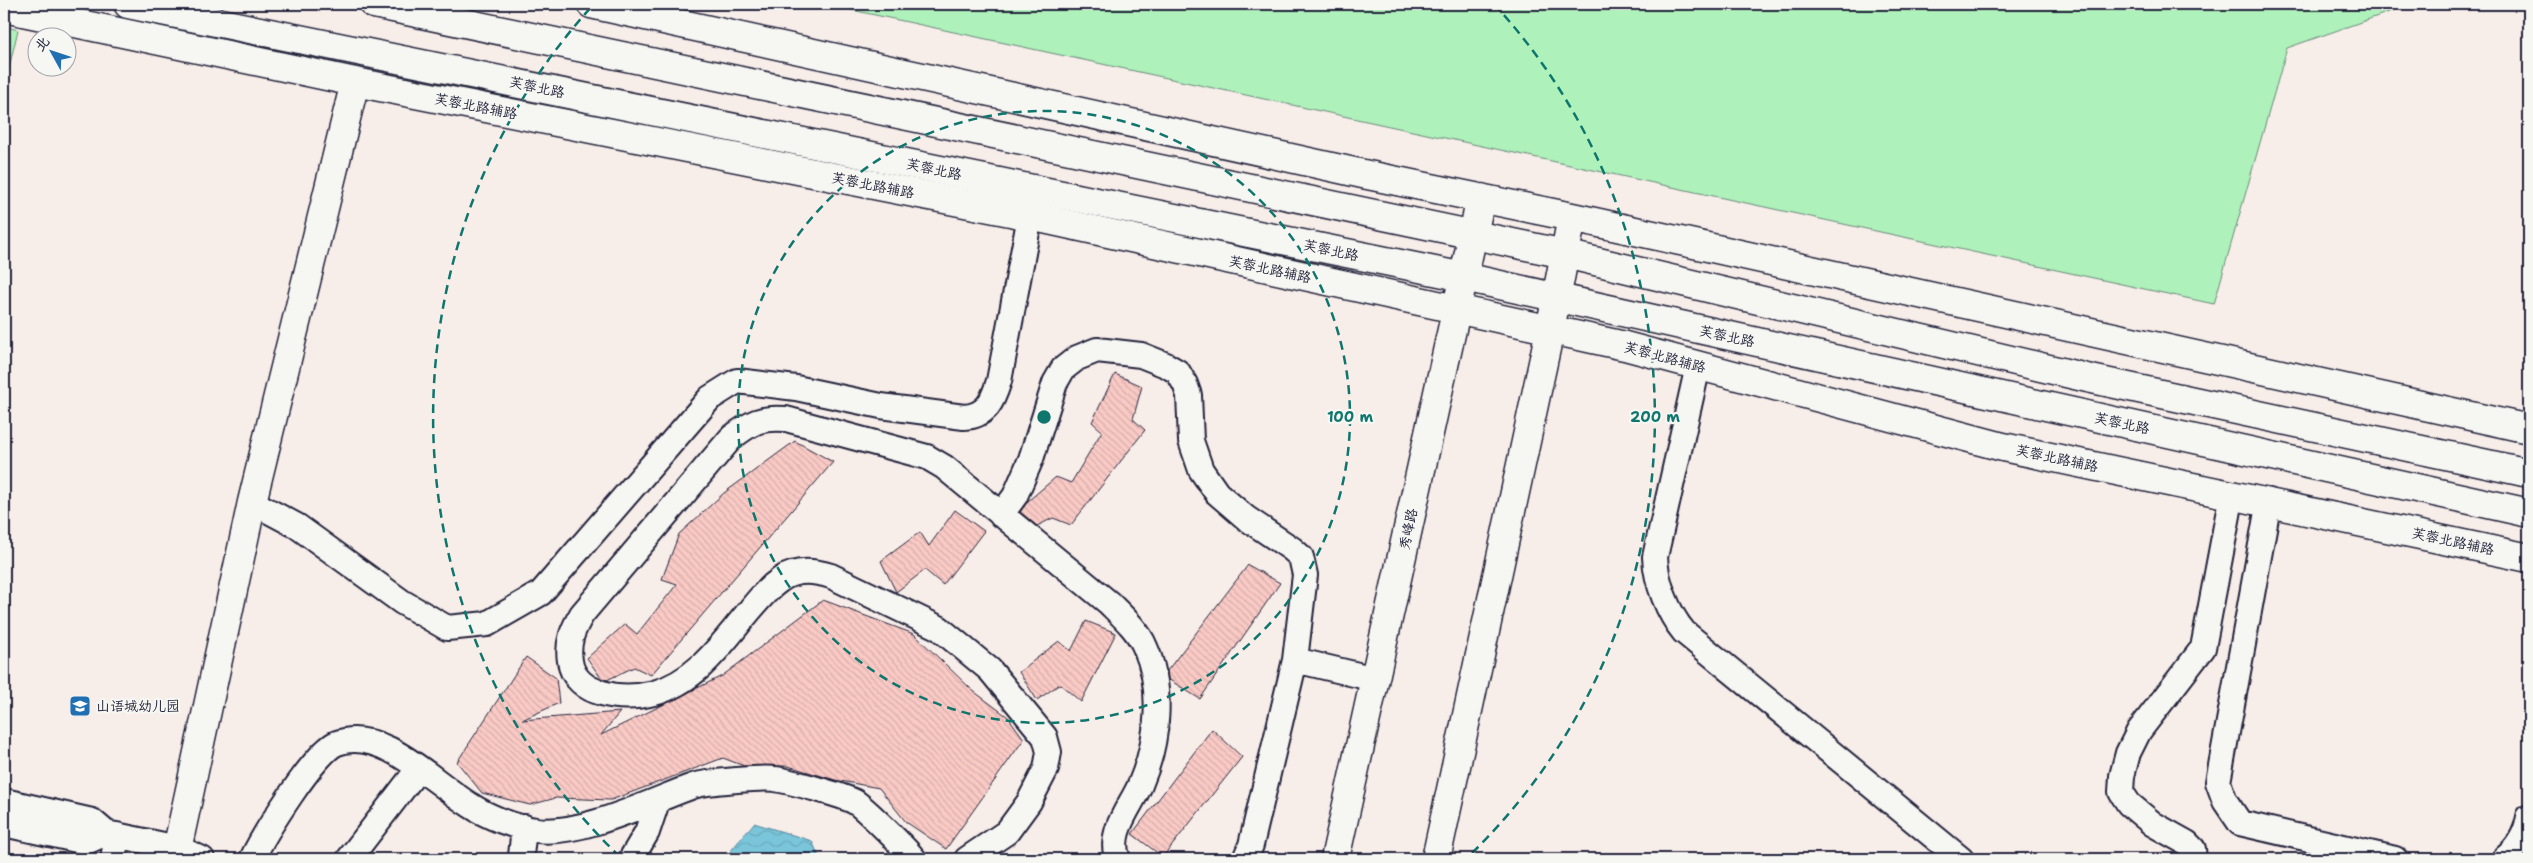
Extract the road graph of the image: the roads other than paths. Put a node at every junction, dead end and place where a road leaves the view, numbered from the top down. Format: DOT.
graph roads {
  1 [pos="128,4"];
  2 [pos="374,4"];
  3 [pos="591,4"];
  4 [pos="4,8"];
  5 [pos="355,82"];
  6 [pos="1481,198"];
  7 [pos="1030,216"];
  8 [pos="1572,217"];
  9 [pos="1473,234"];
  10 [pos="1565,254"];
  11 [pos="1464,277"];
  12 [pos="1557,298"];
  13 [pos="1457,310"];
  14 [pos="1550,330"];
  15 [pos="1698,366"];
  16 [pos="2529,430"];
  17 [pos="2527,472"];
  18 [pos="2232,494"];
  19 [pos="2269,501"];
  20 [pos="252,502"];
  21 [pos="2529,513"];
  22 [pos="1001,515"];
  23 [pos="2529,558"];
  24 [pos="1295,660"];
  25 [pos="1375,679"];
  26 [pos="419,768"];
  27 [pos="4,801"];
  28 [pos="657,802"];
  29 [pos="2529,817"];
  30 [pos="4,824"];
  31 [pos="524,827"];
  32 [pos="111,834"];
  33 [pos="176,854"];
  34 [pos="113,859"];
  35 [pos="202,859"];
  36 [pos="252,859"];
  37 [pos="349,859"];
  38 [pos="523,859"];
  39 [pos="631,859"];
  40 [pos="914,859"];
  41 [pos="967,859"];
  42 [pos="1118,859"];
  43 [pos="1245,859"];
  44 [pos="1335,859"];
  45 [pos="1436,859"];
  46 [pos="1960,859"];
  47 [pos="2194,859"];
  48 [pos="2395,859"];
  49 [pos="2504,859"];
  1 -- 11 [label="main road, 芙蓉北路"];
  2 -- 9 [label="main road"];
  3 -- 6 [label="main road"];
  4 -- 5 [label="main road, 芙蓉北路辅路"];
  5 -- 7 [label="main road, 芙蓉北路辅路"];
  5 -- 20 [label="main road"];
  6 -- 8 [label="main road"];
  6 -- 9 [label="main road, 秀峰路"];
  7 -- 13 [label="main road, 芙蓉北路辅路"];
  7 -- 20 [label="street"];
  8 -- 10 [label="main road"];
  8 -- 16 [label="main road"];
  9 -- 10 [label="main road"];
  9 -- 11 [label="main road, 秀峰路"];
  10 -- 12 [label="main road"];
  10 -- 17 [label="main road"];
  11 -- 12 [label="main road, 芙蓉北路"];
  11 -- 13 [label="main road, 秀峰路"];
  12 -- 14 [label="main road"];
  12 -- 21 [label="main road, 芙蓉北路"];
  13 -- 14 [label="main road, 芙蓉北路辅路"];
  13 -- 25 [label="main road, 秀峰路"];
  14 -- 15 [label="main road, 芙蓉北路辅路"];
  14 -- 45 [label="main road"];
  15 -- 18 [label="main road, 芙蓉北路辅路"];
  15 -- 46 [label="street"];
  18 -- 19 [label="main road, 芙蓉北路辅路"];
  18 -- 47 [label="street"];
  19 -- 23 [label="main road, 芙蓉北路辅路"];
  19 -- 48 [label="street"];
  20 -- 33 [label="main road"];
  22 -- 24 [label="street"];
  22 -- 41 [label="street"];
  22 -- 42 [label="street"];
  24 -- 25 [label="street"];
  24 -- 43 [label="street"];
  25 -- 44 [label="main road, 秀峰路"];
  26 -- 31 [label="street"];
  26 -- 36 [label="street"];
  26 -- 37 [label="street"];
  27 -- 32 [label="street"];
  28 -- 31 [label="street"];
  28 -- 39 [label="street"];
  28 -- 40 [label="street"];
  29 -- 49 [label="street"];
  30 -- 32 [label="street"];
  31 -- 38 [label="street"];
  32 -- 33 [label="street"];
  32 -- 34 [label="street"];
  33 -- 35 [label="street"];
}
